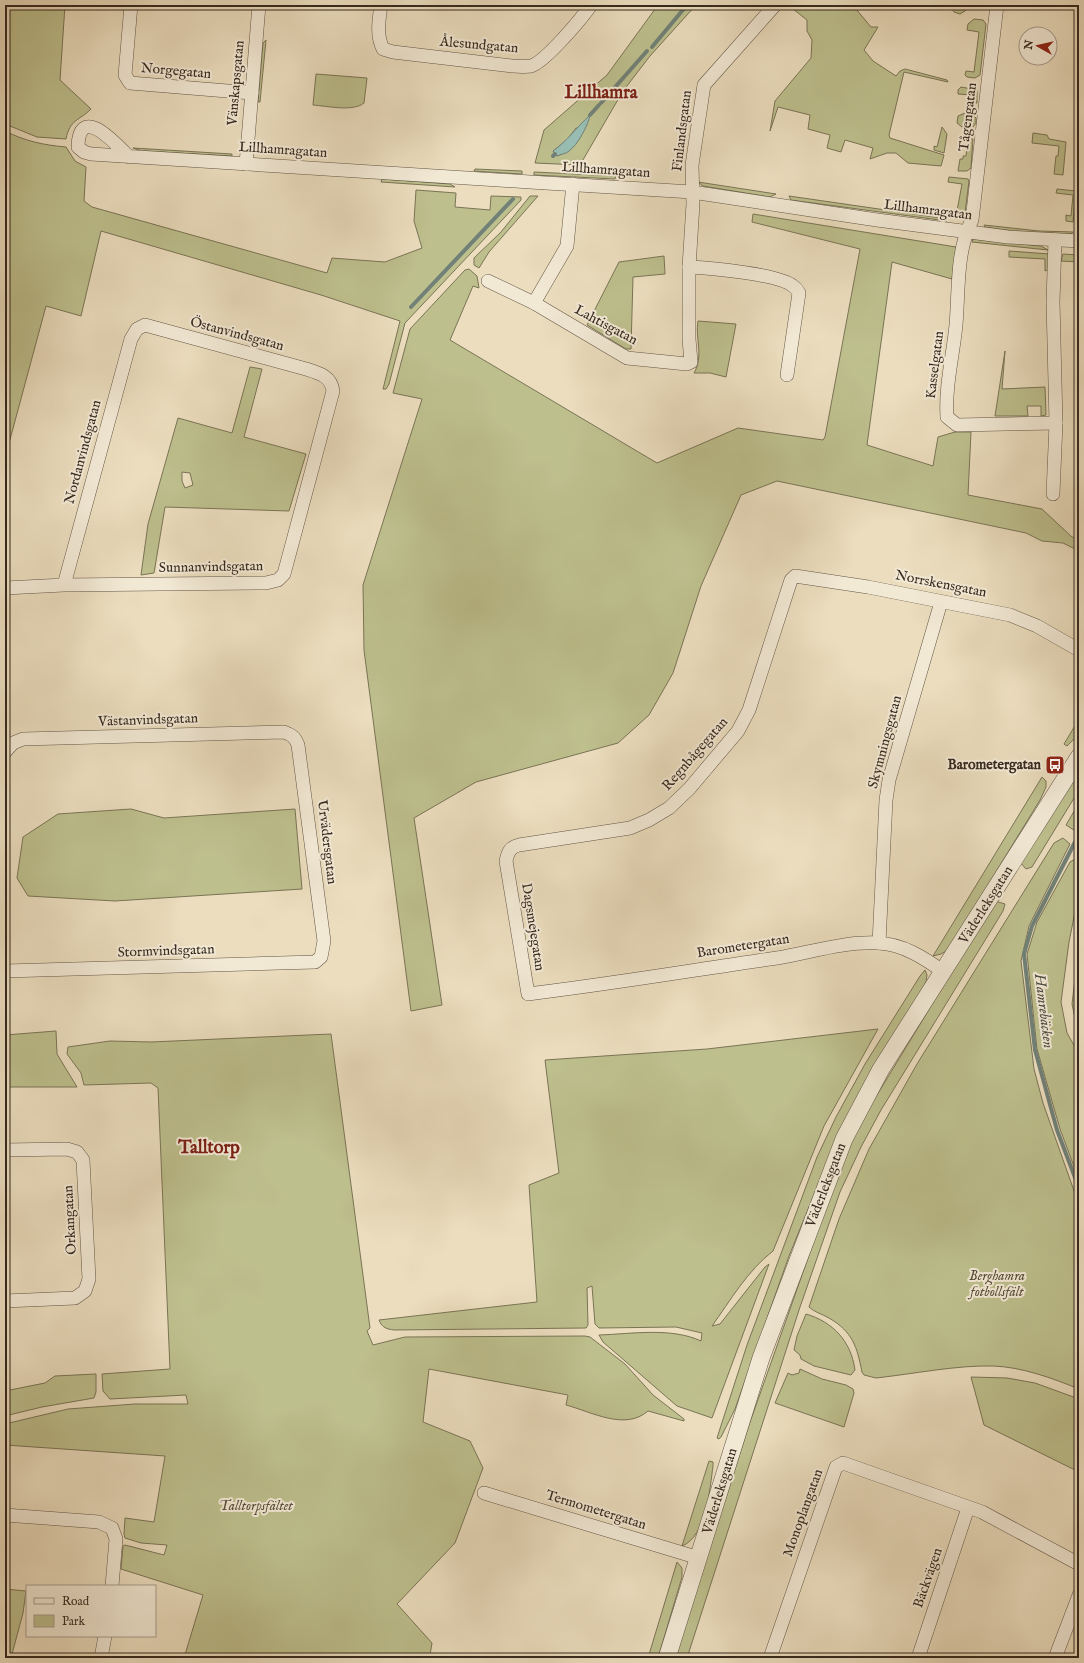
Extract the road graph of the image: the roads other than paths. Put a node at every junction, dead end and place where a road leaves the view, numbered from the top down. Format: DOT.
graph roads {
  1 [pos="131,5"];
  2 [pos="259,5"];
  3 [pos="381,5"];
  4 [pos="591,5"];
  5 [pos="775,5"];
  6 [pos="997,5"];
  7 [pos="252,93"];
  8 [pos="129,157"];
  9 [pos="246,164"];
  10 [pos="573,184"];
  11 [pos="692,192"];
  12 [pos="967,231"];
  13 [pos="1055,240"];
  14 [pos="1079,241"];
  15 [pos="689,267"];
  16 [pos="488,281"];
  17 [pos="534,303"];
  18 [pos="137,329"];
  19 [pos="787,375"];
  20 [pos="328,379"];
  21 [pos="1056,423"];
  22 [pos="1053,494"];
  23 [pos="791,580"];
  24 [pos="64,585"];
  25 [pos="5,588"];
  26 [pos="941,602"];
  27 [pos="1079,650"];
  28 [pos="295,738"];
  29 [pos="5,752"];
  30 [pos="1079,757"];
  31 [pos="508,852"];
  32 [pos="879,943"];
  33 [pos="323,952"];
  34 [pos="5,970"];
  35 [pos="944,972"];
  36 [pos="541,992"];
  37 [pos="5,1150"];
  38 [pos="5,1301"];
  39 [pos="484,1493"];
  40 [pos="968,1508"];
  41 [pos="5,1515"];
  42 [pos="699,1558"];
  43 [pos="1079,1564"];
  44 [pos="112,1585"];
  45 [pos="1079,1595"];
  46 [pos="105,1637"];
  47 [pos="101,1658"];
  48 [pos="668,1658"];
  49 [pos="770,1658"];
  50 [pos="918,1658"];
  51 [pos="1055,1658"];
  1 -- 7 [label="street, Norgegatan"];
  2 -- 7 [label="street, Vänskapsgatan"];
  3 -- 4 [label="street, Ålesundgatan"];
  5 -- 11 [label="street, Finlandsgatan"];
  6 -- 12 [label="street, Tågengatan"];
  7 -- 9 [label="street, Vänskapsgatan"];
  8 -- 9 [label="street, Lillhamragatan"];
  9 -- 10 [label="street, Lillhamragatan"];
  10 -- 11 [label="street, Lillhamragatan"];
  10 -- 17 [label="street"];
  11 -- 12 [label="street, Lillhamragatan"];
  11 -- 15 [label="street, Lahtisgatan"];
  12 -- 13 [label="street, Lillhamragatan"];
  12 -- 21 [label="street, Kasselgatan"];
  13 -- 14 [label="street, Lillhamragatan"];
  13 -- 21 [label="street"];
  15 -- 17 [label="street, Lahtisgatan"];
  15 -- 19 [label="street"];
  16 -- 17 [label="street, Lahtisgatan"];
  18 -- 20 [label="street, Östanvindsgatan"];
  18 -- 24 [label="street, Nordanvindsgatan"];
  20 -- 24 [label="street, Sunnanvindsgatan"];
  21 -- 22 [label="street"];
  23 -- 26 [label="street, Norrskensgatan"];
  23 -- 31 [label="street, Regnbågegatan"];
  24 -- 25 [label="street, Sunnanvindsgatan"];
  26 -- 27 [label="street, Norrskensgatan"];
  26 -- 32 [label="street, Skymningsgatan"];
  28 -- 29 [label="street, Västanvindsgatan"];
  28 -- 33 [label="street, Urvädersgatan"];
  30 -- 35 [label="street, Väderleksgatan"];
  31 -- 36 [label="street, Dagsmejegatan"];
  32 -- 35 [label="street, Barometergatan"];
  32 -- 36 [label="street, Barometergatan"];
  33 -- 34 [label="street, Stormvindsgatan"];
  35 -- 42 [label="street, Väderleksgatan"];
  37 -- 38 [label="street, Orkangatan"];
  39 -- 42 [label="street, Termometergatan"];
  40 -- 43 [label="street"];
  40 -- 49 [label="street, Monoplangatan"];
  40 -- 50 [label="street, Bäckvägen"];
  41 -- 44 [label="street"];
  42 -- 48 [label="street, Väderleksgatan"];
  45 -- 51 [label="street"];
  46 -- 47 [label="street"];
}
